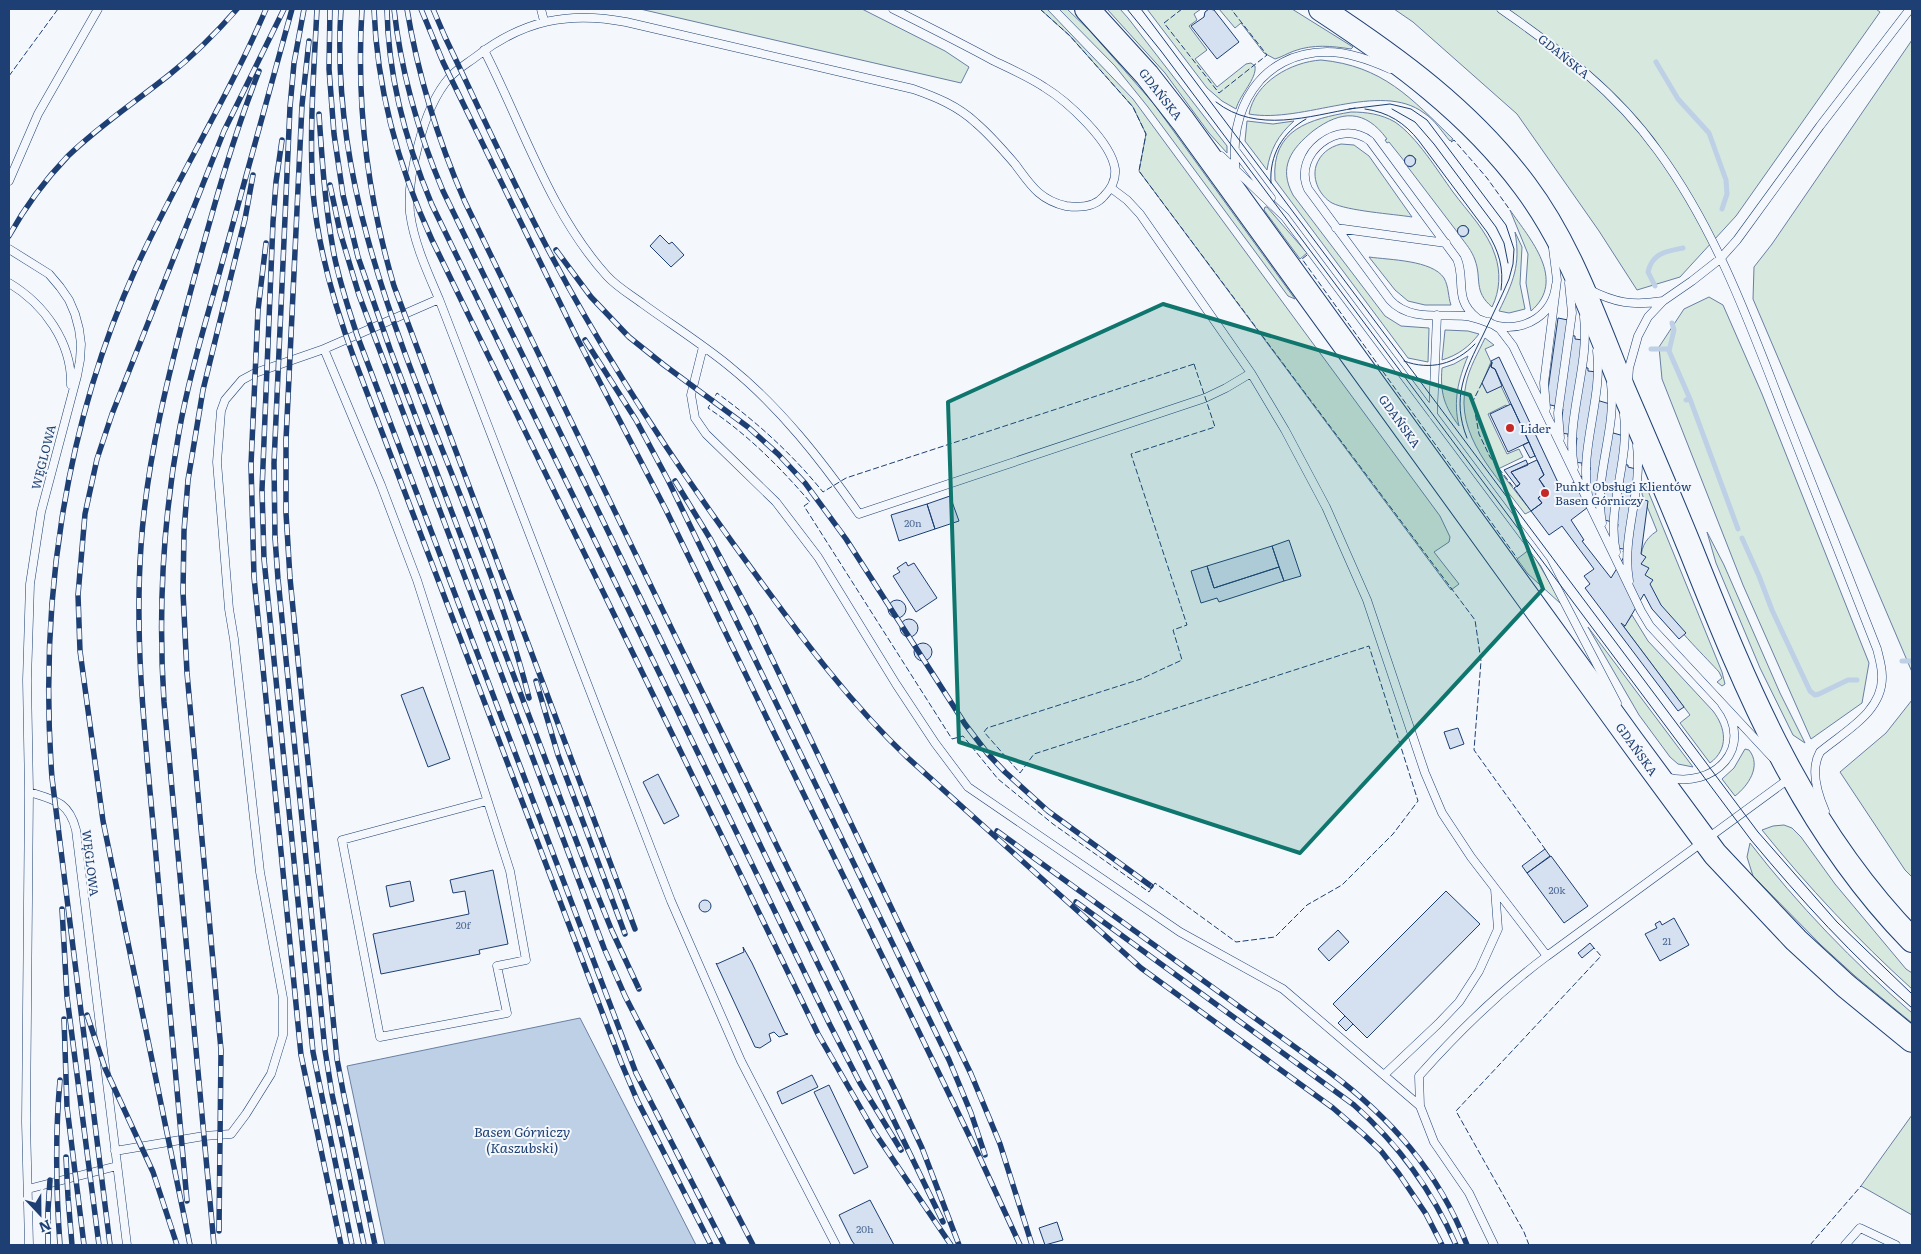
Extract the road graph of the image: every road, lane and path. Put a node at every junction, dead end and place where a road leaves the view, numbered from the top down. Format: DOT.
graph roads {
  1 [pos="98,9"];
  2 [pos="541,9"];
  3 [pos="893,9"];
  4 [pos="1087,9"];
  5 [pos="1321,9"];
  6 [pos="1501,9"];
  7 [pos="1910,9"];
  8 [pos="544,21"];
  9 [pos="484,50"];
  10 [pos="1165,97"];
  11 [pos="1452,106"];
  12 [pos="1234,150"];
  13 [pos="1236,170"];
  14 [pos="9,181"];
  15 [pos="1111,188"];
  16 [pos="1285,217"];
  17 [pos="1550,225"];
  18 [pos="1260,228"];
  19 [pos="1336,228"];
  20 [pos="1446,243"];
  21 [pos="9,249"];
  22 [pos="1566,254"];
  23 [pos="1720,258"];
  24 [pos="9,283"];
  25 [pos="1568,284"];
  26 [pos="438,299"];
  27 [pos="1663,301"];
  28 [pos="1437,315"];
  29 [pos="1593,316"];
  30 [pos="1477,318"];
  31 [pos="1489,322"];
  32 [pos="703,347"];
  33 [pos="1606,347"];
  34 [pos="324,349"];
  35 [pos="1251,372"];
  36 [pos="71,392"];
  37 [pos="1626,396"];
  38 [pos="1433,415"];
  39 [pos="1551,424"];
  40 [pos="1565,454"];
  41 [pos="1579,483"];
  42 [pos="1593,512"];
  43 [pos="1606,540"];
  44 [pos="1620,568"];
  45 [pos="1634,597"];
  46 [pos="1722,704"];
  47 [pos="1654,772"];
  48 [pos="1791,777"];
  49 [pos="29,792"];
  50 [pos="487,800"];
  51 [pos="1705,840"];
  52 [pos="1852,870"];
  53 [pos="1494,888"];
  54 [pos="1912,940"];
  55 [pos="1547,956"];
  56 [pos="1912,1040"];
  57 [pos="1384,1075"];
  58 [pos="1420,1106"];
  59 [pos="115,1151"];
  60 [pos="117,1166"];
  61 [pos="28,1190"];
  62 [pos="29,1245"];
  63 [pos="127,1245"];
  64 [pos="836,1245"];
  65 [pos="1494,1245"];
  66 [pos="1845,1245"];
  67 [pos="1896,1245"];
  1 -- 14 [label="lane"];
  2 -- 8 [label="lane"];
  3 -- 15 [label="lane"];
  4 -- 10 [label="main road, GDAŃSKA"];
  5 -- 11 [label="main road, GDAŃSKA"];
  6 -- 23 [label="lane, GDAŃSKA"];
  7 -- 23 [label="lane"];
  8 -- 9 [label="lane"];
  8 -- 15 [label="lane"];
  9 -- 26 [label="lane"];
  9 -- 32 [label="lane"];
  10 -- 13 [label="lane"];
  10 -- 18 [label="main road, GDAŃSKA"];
  11 -- 12 [label="lane"];
  11 -- 17 [label="main road, GDAŃSKA"];
  12 -- 13 [label="lane"];
  12 -- 16 [label="lane"];
  13 -- 16 [label="lane"];
  13 -- 18 [label="lane"];
  15 -- 35 [label="lane"];
  16 -- 38 [label="lane"];
  17 -- 22 [label="main road, GDAŃSKA"];
  17 -- 25 [label="lane"];
  18 -- 47 [label="main road, GDAŃSKA"];
  19 -- 20 [label="lane"];
  19 -- 20 [label="lane"];
  19 -- 28 [label="lane"];
  20 -- 30 [label="lane"];
  21 -- 36 [label="lane, WĘGLOWA"];
  22 -- 25 [label="main road, GDAŃSKA"];
  22 -- 40 [label="lane"];
  23 -- 27 [label="lane, GDAŃSKA"];
  23 -- 52 [label="lane, GDAŃSKA"];
  24 -- 36 [label="lane, WĘGLOWA"];
  25 -- 27 [label="lane, GDAŃSKA"];
  25 -- 29 [label="main road, GDAŃSKA"];
  25 -- 31 [label="lane"];
  25 -- 39 [label="lane"];
  25 -- 41 [label="lane"];
  26 -- 34 [label="lane"];
  26 -- 64 [label="lane"];
  27 -- 37 [label="lane, GDAŃSKA"];
  28 -- 30 [label="lane"];
  28 -- 38 [label="lane"];
  29 -- 33 [label="main road, GDAŃSKA"];
  29 -- 42 [label="lane"];
  30 -- 31 [label="lane"];
  31 -- 39 [label="lane"];
  32 -- 35 [label="lane"];
  32 -- 57 [label="lane"];
  33 -- 37 [label="main road, GDAŃSKA"];
  33 -- 43 [label="lane"];
  34 -- 50 [label="lane"];
  34 -- 59 [label="lane"];
  35 -- 53 [label="lane"];
  36 -- 49 [label="lane, WĘGLOWA"];
  37 -- 44 [label="lane"];
  37 -- 45 [label="lane"];
  37 -- 48 [label="main road, GDAŃSKA"];
  38 -- 47 [label="lane"];
  39 -- 40 [label="lane"];
  40 -- 41 [label="lane"];
  41 -- 42 [label="lane"];
  42 -- 43 [label="lane"];
  43 -- 44 [label="lane"];
  44 -- 45 [label="lane"];
  45 -- 46 [label="lane"];
  46 -- 47 [label="lane"];
  46 -- 48 [label="lane"];
  47 -- 51 [label="main road, GDAŃSKA"];
  48 -- 51 [label="lane"];
  48 -- 52 [label="main road, GDAŃSKA"];
  49 -- 59 [label="lane, WĘGLOWA"];
  49 -- 61 [label="lane"];
  50 -- 50 [label="lane"];
  51 -- 55 [label="lane"];
  51 -- 56 [label="main road, GDAŃSKA"];
  52 -- 54 [label="main road, GDAŃSKA"];
  53 -- 55 [label="lane"];
  53 -- 57 [label="lane"];
  55 -- 58 [label="lane"];
  57 -- 58 [label="lane"];
  58 -- 65 [label="lane"];
  59 -- 60 [label="lane, WĘGLOWA"];
  60 -- 61 [label="lane"];
  60 -- 63 [label="lane, WĘGLOWA"];
  61 -- 62 [label="lane"];
  66 -- 67 [label="lane"];
}
